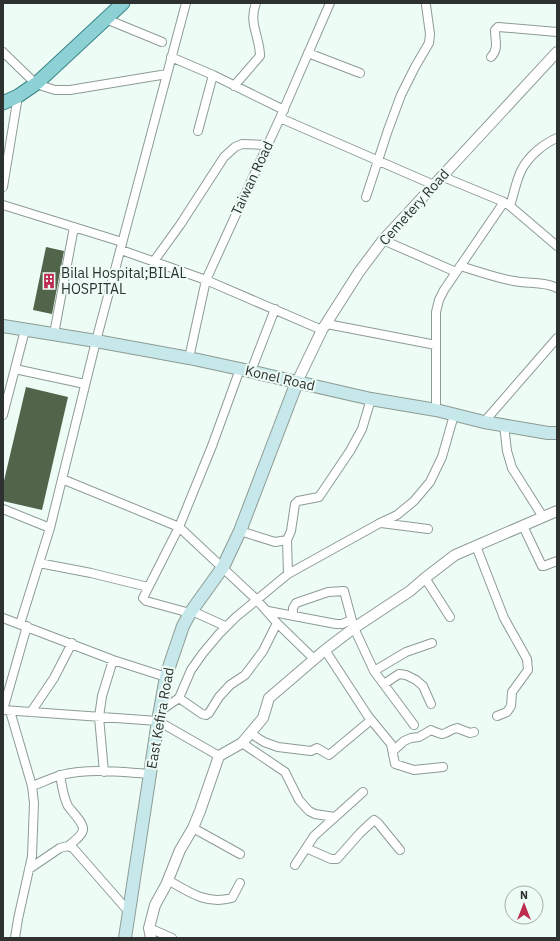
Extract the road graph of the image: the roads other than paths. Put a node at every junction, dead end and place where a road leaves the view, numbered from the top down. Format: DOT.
graph roads {
  1 [pos="123,3"];
  2 [pos="186,3"];
  3 [pos="256,3"];
  4 [pos="330,3"];
  5 [pos="426,5"];
  6 [pos="106,19"];
  7 [pos="557,32"];
  8 [pos="162,42"];
  9 [pos="3,52"];
  10 [pos="308,52"];
  11 [pos="557,52"];
  12 [pos="171,57"];
  13 [pos="491,57"];
  14 [pos="360,73"];
  15 [pos="166,74"];
  16 [pos="213,75"];
  17 [pos="36,84"];
  18 [pos="234,86"];
  19 [pos="18,96"];
  20 [pos="3,103"];
  21 [pos="284,110"];
  22 [pos="280,118"];
  23 [pos="198,131"];
  24 [pos="557,138"];
  25 [pos="267,145"];
  26 [pos="378,161"];
  27 [pos="441,176"];
  28 [pos="434,185"];
  29 [pos="3,187"];
  30 [pos="366,197"];
  31 [pos="507,204"];
  32 [pos="3,205"];
  33 [pos="74,227"];
  34 [pos="383,240"];
  35 [pos="122,246"];
  36 [pos="557,246"];
  37 [pos="154,261"];
  38 [pos="458,269"];
  39 [pos="206,280"];
  40 [pos="557,288"];
  41 [pos="275,309"];
  42 [pos="3,326"];
  43 [pos="325,327"];
  44 [pos="25,330"];
  45 [pos="54,334"];
  46 [pos="557,338"];
  47 [pos="96,341"];
  48 [pos="436,345"];
  49 [pos="189,358"];
  50 [pos="15,369"];
  51 [pos="246,370"];
  52 [pos="297,382"];
  53 [pos="86,384"];
  54 [pos="371,399"];
  55 [pos="436,410"];
  56 [pos="3,415"];
  57 [pos="454,415"];
  58 [pos="484,422"];
  59 [pos="504,425"];
  60 [pos="557,433"];
  61 [pos="62,479"];
  62 [pos="3,509"];
  63 [pos="557,511"];
  64 [pos="543,518"];
  65 [pos="380,523"];
  66 [pos="523,526"];
  67 [pos="179,527"];
  68 [pos="50,528"];
  69 [pos="428,529"];
  70 [pos="240,531"];
  71 [pos="286,540"];
  72 [pos="476,546"];
  73 [pos="557,561"];
  74 [pos="38,564"];
  75 [pos="223,567"];
  76 [pos="288,574"];
  77 [pos="425,578"];
  78 [pos="148,587"];
  79 [pos="257,600"];
  80 [pos="268,611"];
  81 [pos="191,612"];
  82 [pos="293,616"];
  83 [pos="450,617"];
  84 [pos="3,618"];
  85 [pos="277,623"];
  86 [pos="352,624"];
  87 [pos="23,625"];
  88 [pos="225,626"];
  89 [pos="72,643"];
  90 [pos="432,643"];
  91 [pos="325,650"];
  92 [pos="314,659"];
  93 [pos="113,660"];
  94 [pos="374,671"];
  95 [pos="166,677"];
  96 [pos="384,684"];
  97 [pos="179,698"];
  98 [pos="432,704"];
  99 [pos="5,710"];
  100 [pos="31,712"];
  101 [pos="159,716"];
  102 [pos="497,716"];
  103 [pos="99,717"];
  104 [pos="371,720"];
  105 [pos="414,725"];
  106 [pos="474,732"];
  107 [pos="250,733"];
  108 [pos="242,743"];
  109 [pos="393,750"];
  110 [pos="219,756"];
  111 [pos="443,767"];
  112 [pos="104,772"];
  113 [pos="150,774"];
  114 [pos="60,775"];
  115 [pos="32,786"];
  116 [pos="363,792"];
  117 [pos="335,817"];
  118 [pos="193,828"];
  119 [pos="68,846"];
  120 [pos="306,848"];
  121 [pos="400,850"];
  122 [pos="240,854"];
  123 [pos="296,865"];
  124 [pos="29,869"];
  125 [pos="168,880"];
  126 [pos="240,883"];
  127 [pos="129,912"];
  128 [pos="150,933"];
  129 [pos="15,938"];
  130 [pos="125,938"];
  131 [pos="172,938"];
  1 -- 6 [label="main road"];
  2 -- 12 [label="street"];
  3 -- 18 [label="street"];
  4 -- 10 [label="street, Taiwan Road"];
  5 -- 26 [label="street"];
  6 -- 8 [label="street"];
  6 -- 17 [label="main road"];
  7 -- 13 [label="street"];
  9 -- 17 [label="street"];
  10 -- 14 [label="street"];
  10 -- 21 [label="street, Taiwan Road"];
  11 -- 27 [label="street, Cemetery Road"];
  12 -- 15 [label="street"];
  12 -- 16 [label="street"];
  15 -- 17 [label="street"];
  15 -- 35 [label="street"];
  16 -- 18 [label="street"];
  16 -- 23 [label="street"];
  17 -- 19 [label="main road"];
  18 -- 21 [label="street"];
  19 -- 20 [label="main road"];
  19 -- 29 [label="street"];
  21 -- 22 [label="street, Taiwan Road"];
  22 -- 25 [label="street, Taiwan Road"];
  22 -- 26 [label="street"];
  24 -- 31 [label="street"];
  25 -- 37 [label="street"];
  25 -- 39 [label="street, Taiwan Road"];
  26 -- 28 [label="street"];
  26 -- 30 [label="street"];
  27 -- 28 [label="street, Cemetery Road"];
  27 -- 31 [label="street"];
  28 -- 34 [label="street, Cemetery Road"];
  31 -- 36 [label="street"];
  31 -- 38 [label="street"];
  32 -- 33 [label="street"];
  33 -- 35 [label="street"];
  33 -- 45 [label="street"];
  34 -- 38 [label="street"];
  34 -- 43 [label="street, Cemetery Road"];
  35 -- 37 [label="street"];
  35 -- 47 [label="street"];
  37 -- 39 [label="street"];
  38 -- 40 [label="street"];
  38 -- 48 [label="street"];
  39 -- 41 [label="street"];
  39 -- 49 [label="street, Taiwan Road"];
  41 -- 43 [label="street"];
  41 -- 51 [label="street"];
  42 -- 44 [label="main road, Konel Road"];
  43 -- 48 [label="street"];
  43 -- 52 [label="street, Cemetery Road"];
  44 -- 45 [label="main road, Konel Road"];
  44 -- 50 [label="street"];
  45 -- 47 [label="main road, Konel Road"];
  46 -- 58 [label="street"];
  47 -- 49 [label="main road, Konel Road"];
  47 -- 53 [label="street"];
  48 -- 55 [label="street"];
  49 -- 51 [label="main road, Konel Road"];
  50 -- 53 [label="street"];
  50 -- 56 [label="street"];
  51 -- 52 [label="main road, Konel Road"];
  51 -- 67 [label="street"];
  52 -- 54 [label="main road, Konel Road"];
  52 -- 70 [label="main road, East Kefira Road"];
  53 -- 61 [label="street"];
  54 -- 55 [label="main road, Konel Road"];
  54 -- 71 [label="street"];
  55 -- 57 [label="main road, Konel Road"];
  57 -- 58 [label="main road, Konel Road"];
  57 -- 65 [label="street"];
  58 -- 59 [label="main road, Konel Road"];
  59 -- 60 [label="main road, Konel Road"];
  59 -- 64 [label="street"];
  61 -- 67 [label="street"];
  61 -- 68 [label="street"];
  62 -- 68 [label="street"];
  63 -- 64 [label="street"];
  64 -- 66 [label="street"];
  65 -- 69 [label="street"];
  65 -- 76 [label="street"];
  66 -- 72 [label="street"];
  66 -- 73 [label="street"];
  67 -- 75 [label="street"];
  67 -- 78 [label="street"];
  68 -- 74 [label="street"];
  70 -- 71 [label="street"];
  70 -- 75 [label="main road, East Kefira Road"];
  71 -- 76 [label="street"];
  72 -- 77 [label="street"];
  72 -- 102 [label="street"];
  74 -- 78 [label="street"];
  74 -- 87 [label="street"];
  75 -- 79 [label="street"];
  75 -- 81 [label="main road, East Kefira Road"];
  76 -- 79 [label="street"];
  77 -- 83 [label="street"];
  77 -- 86 [label="street"];
  78 -- 81 [label="street"];
  79 -- 80 [label="street"];
  79 -- 88 [label="street"];
  80 -- 82 [label="street"];
  80 -- 85 [label="street"];
  81 -- 88 [label="street"];
  81 -- 95 [label="main road, East Kefira Road"];
  82 -- 86 [label="street"];
  82 -- 86 [label="street"];
  84 -- 87 [label="street"];
  85 -- 92 [label="street"];
  85 -- 97 [label="street"];
  86 -- 91 [label="street"];
  86 -- 94 [label="street"];
  87 -- 89 [label="street"];
  87 -- 99 [label="street"];
  88 -- 97 [label="street"];
  89 -- 93 [label="street"];
  89 -- 100 [label="street"];
  90 -- 94 [label="street"];
  91 -- 92 [label="street"];
  91 -- 104 [label="street"];
  92 -- 107 [label="street"];
  93 -- 95 [label="street"];
  93 -- 103 [label="street"];
  94 -- 96 [label="street"];
  95 -- 101 [label="main road, East Kefira Road"];
  96 -- 98 [label="street"];
  96 -- 105 [label="street"];
  97 -- 101 [label="street"];
  99 -- 100 [label="street"];
  99 -- 115 [label="street"];
  100 -- 103 [label="street"];
  101 -- 103 [label="street"];
  101 -- 110 [label="street"];
  101 -- 113 [label="main road, East Kefira Road"];
  103 -- 112 [label="street"];
  104 -- 107 [label="street"];
  104 -- 109 [label="street"];
  106 -- 109 [label="street"];
  107 -- 108 [label="street"];
  108 -- 110 [label="street"];
  108 -- 117 [label="street"];
  109 -- 111 [label="street"];
  110 -- 118 [label="street"];
  112 -- 113 [label="street"];
  112 -- 114 [label="street"];
  113 -- 127 [label="main road, East Kefira Road"];
  114 -- 115 [label="street"];
  114 -- 119 [label="street"];
  115 -- 124 [label="street"];
  116 -- 117 [label="street"];
  117 -- 120 [label="street"];
  118 -- 122 [label="street"];
  118 -- 125 [label="street"];
  119 -- 124 [label="street"];
  119 -- 127 [label="street"];
  120 -- 121 [label="street"];
  120 -- 123 [label="street"];
  124 -- 129 [label="street"];
  125 -- 126 [label="street"];
  125 -- 128 [label="street"];
  127 -- 130 [label="main road, East Kefira Road"];
  128 -- 131 [label="street"];
}
